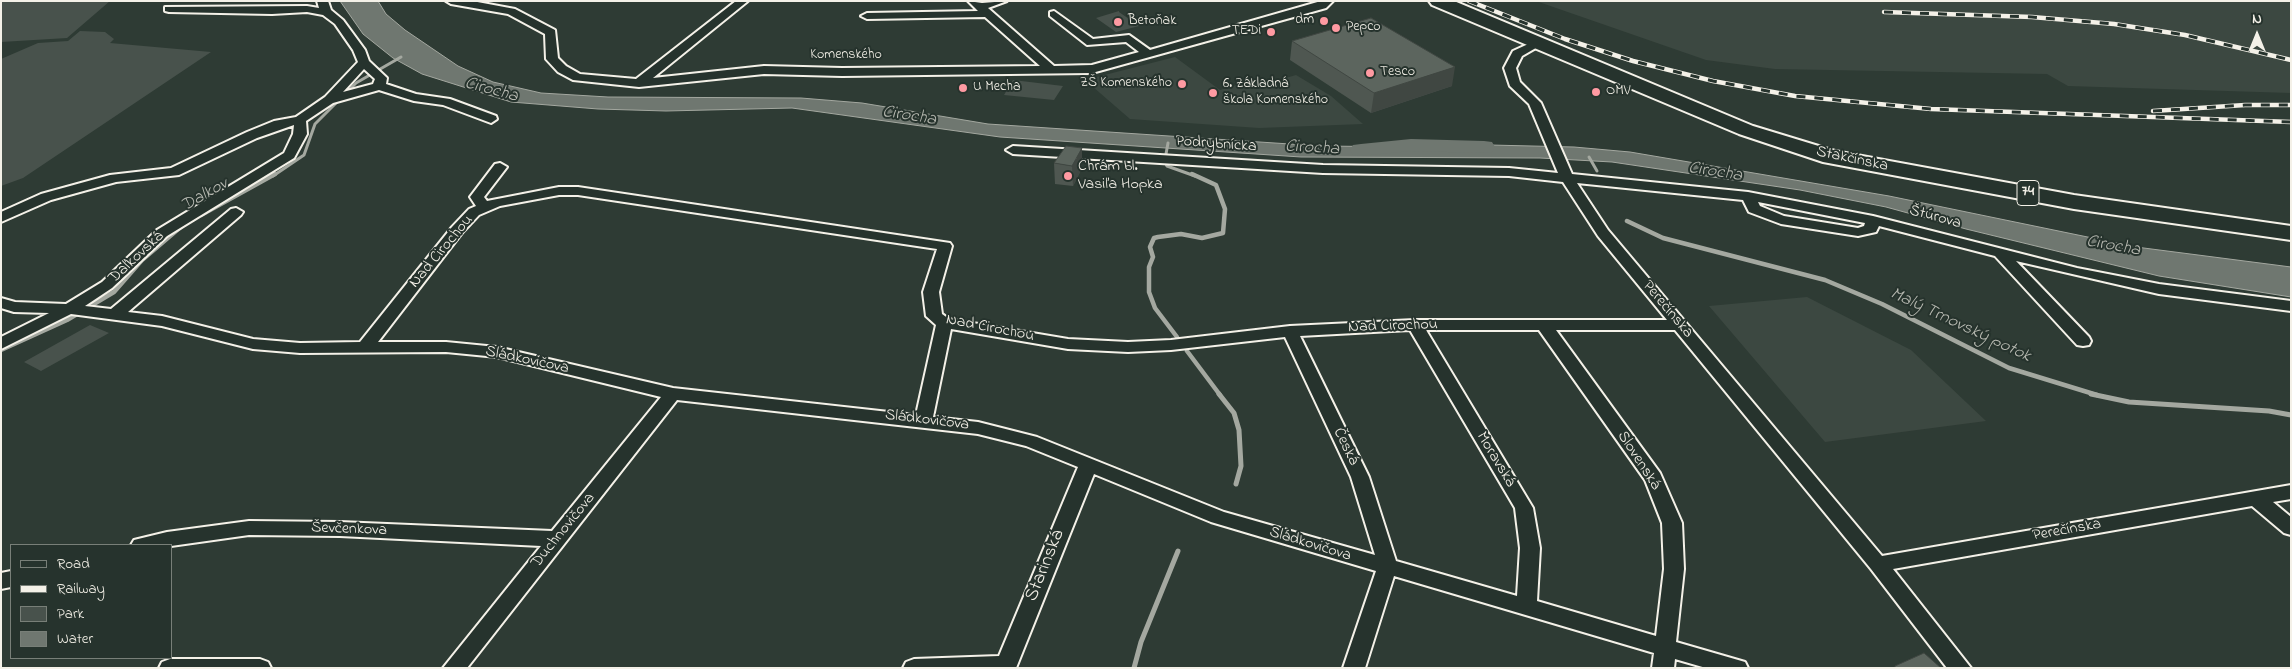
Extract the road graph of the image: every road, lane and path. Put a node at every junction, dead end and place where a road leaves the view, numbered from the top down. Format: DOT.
graph roads {
  1 [pos="451,1"];
  2 [pos="743,1"];
  3 [pos="1002,1"];
  4 [pos="1329,1"];
  5 [pos="1438,1"];
  6 [pos="324,5"];
  7 [pos="980,7"];
  8 [pos="168,9"];
  9 [pos="1054,14"];
  10 [pos="867,16"];
  11 [pos="1537,43"];
  12 [pos="1148,54"];
  13 [pos="1046,69"];
  14 [pos="373,73"];
  15 [pos="639,83"];
  16 [pos="331,99"];
  17 [pos="491,119"];
  18 [pos="300,120"];
  19 [pos="1013,150"];
  20 [pos="500,167"];
  21 [pos="1565,175"];
  22 [pos="484,208"];
  23 [pos="236,212"];
  24 [pos="1,218"];
  25 [pos="2291,233"];
  26 [pos="2001,254"];
  27 [pos="1,303"];
  28 [pos="2291,306"];
  29 [pos="77,310"];
  30 [pos="115,314"];
  31 [pos="944,323"];
  32 [pos="1416,325"];
  33 [pos="1544,325"];
  34 [pos="1679,325"];
  35 [pos="1290,330"];
  36 [pos="2083,341"];
  37 [pos="1,344"];
  38 [pos="366,346"];
  39 [pos="673,394"];
  40 [pos="924,420"];
  41 [pos="1088,465"];
  42 [pos="2291,492"];
  43 [pos="2256,498"];
  44 [pos="2291,528"];
  45 [pos="558,539"];
  46 [pos="145,544"];
  47 [pos="1878,564"];
  48 [pos="1386,568"];
  49 [pos="1526,608"];
  50 [pos="1664,658"];
  51 [pos="1958,664"];
  52 [pos="1005,666"];
  53 [pos="170,668"];
  54 [pos="260,668"];
  55 [pos="454,668"];
  56 [pos="914,668"];
  57 [pos="1354,668"];
  58 [pos="1737,668"];
  1 -- 15 [label="street, Komenského"];
  2 -- 15 [label="street"];
  3 -- 7 [label="street"];
  4 -- 12 [label="street, Komenského"];
  5 -- 11 [label="main road, Stakčínska / 74"];
  6 -- 8 [label="street"];
  6 -- 14 [label="street"];
  7 -- 10 [label="street"];
  7 -- 13 [label="street"];
  9 -- 12 [label="street"];
  11 -- 21 [label="street, Perečínska"];
  11 -- 25 [label="main road, Stakčínska / 74"];
  12 -- 13 [label="street, Komenského"];
  13 -- 15 [label="street, Komenského"];
  14 -- 16 [label="street"];
  14 -- 16 [label="street"];
  14 -- 17 [label="street"];
  16 -- 18 [label="street"];
  18 -- 24 [label="street"];
  18 -- 29 [label="street, Daľkovská"];
  19 -- 21 [label="street, Podrybnícka"];
  20 -- 22 [label="street"];
  21 -- 26 [label="street, Štúrova"];
  21 -- 34 [label="street, Perečínska"];
  22 -- 31 [label="street, Nad Cirochou"];
  22 -- 38 [label="street, Nad Cirochou"];
  23 -- 30 [label="street"];
  26 -- 28 [label="street, Štúrova"];
  26 -- 36 [label="street"];
  27 -- 29 [label="street, Sládkovičova"];
  29 -- 30 [label="street, Sládkovičova"];
  29 -- 37 [label="street, Daľkovská"];
  30 -- 38 [label="street, Sládkovičova"];
  31 -- 35 [label="street, Nad Cirochou"];
  31 -- 40 [label="street"];
  32 -- 33 [label="street, Nad Cirochou"];
  32 -- 35 [label="street, Nad Cirochou"];
  32 -- 49 [label="street, Moravská"];
  33 -- 34 [label="street, Nad Cirochou"];
  33 -- 50 [label="street, Slovenská"];
  34 -- 47 [label="street, Perečínska"];
  35 -- 48 [label="street, Česká"];
  38 -- 39 [label="street, Sládkovičova"];
  39 -- 40 [label="street, Sládkovičova"];
  39 -- 45 [label="street, Duchnovičova"];
  40 -- 41 [label="street, Sládkovičova"];
  41 -- 48 [label="street, Sládkovičova"];
  41 -- 52 [label="street, Starinská"];
  42 -- 43 [label="street, Perečínska"];
  43 -- 44 [label="street"];
  43 -- 47 [label="street, Perečínska"];
  45 -- 46 [label="street, Ševčenkova"];
  45 -- 55 [label="street, Duchnovičova"];
  47 -- 51 [label="street, Perečínska"];
  48 -- 49 [label="street, Sládkovičova"];
  48 -- 57 [label="street"];
  49 -- 50 [label="street, Sládkovičova"];
  50 -- 58 [label="street, Sládkovičova"];
  52 -- 56 [label="street"];
  53 -- 54 [label="street"];
}
